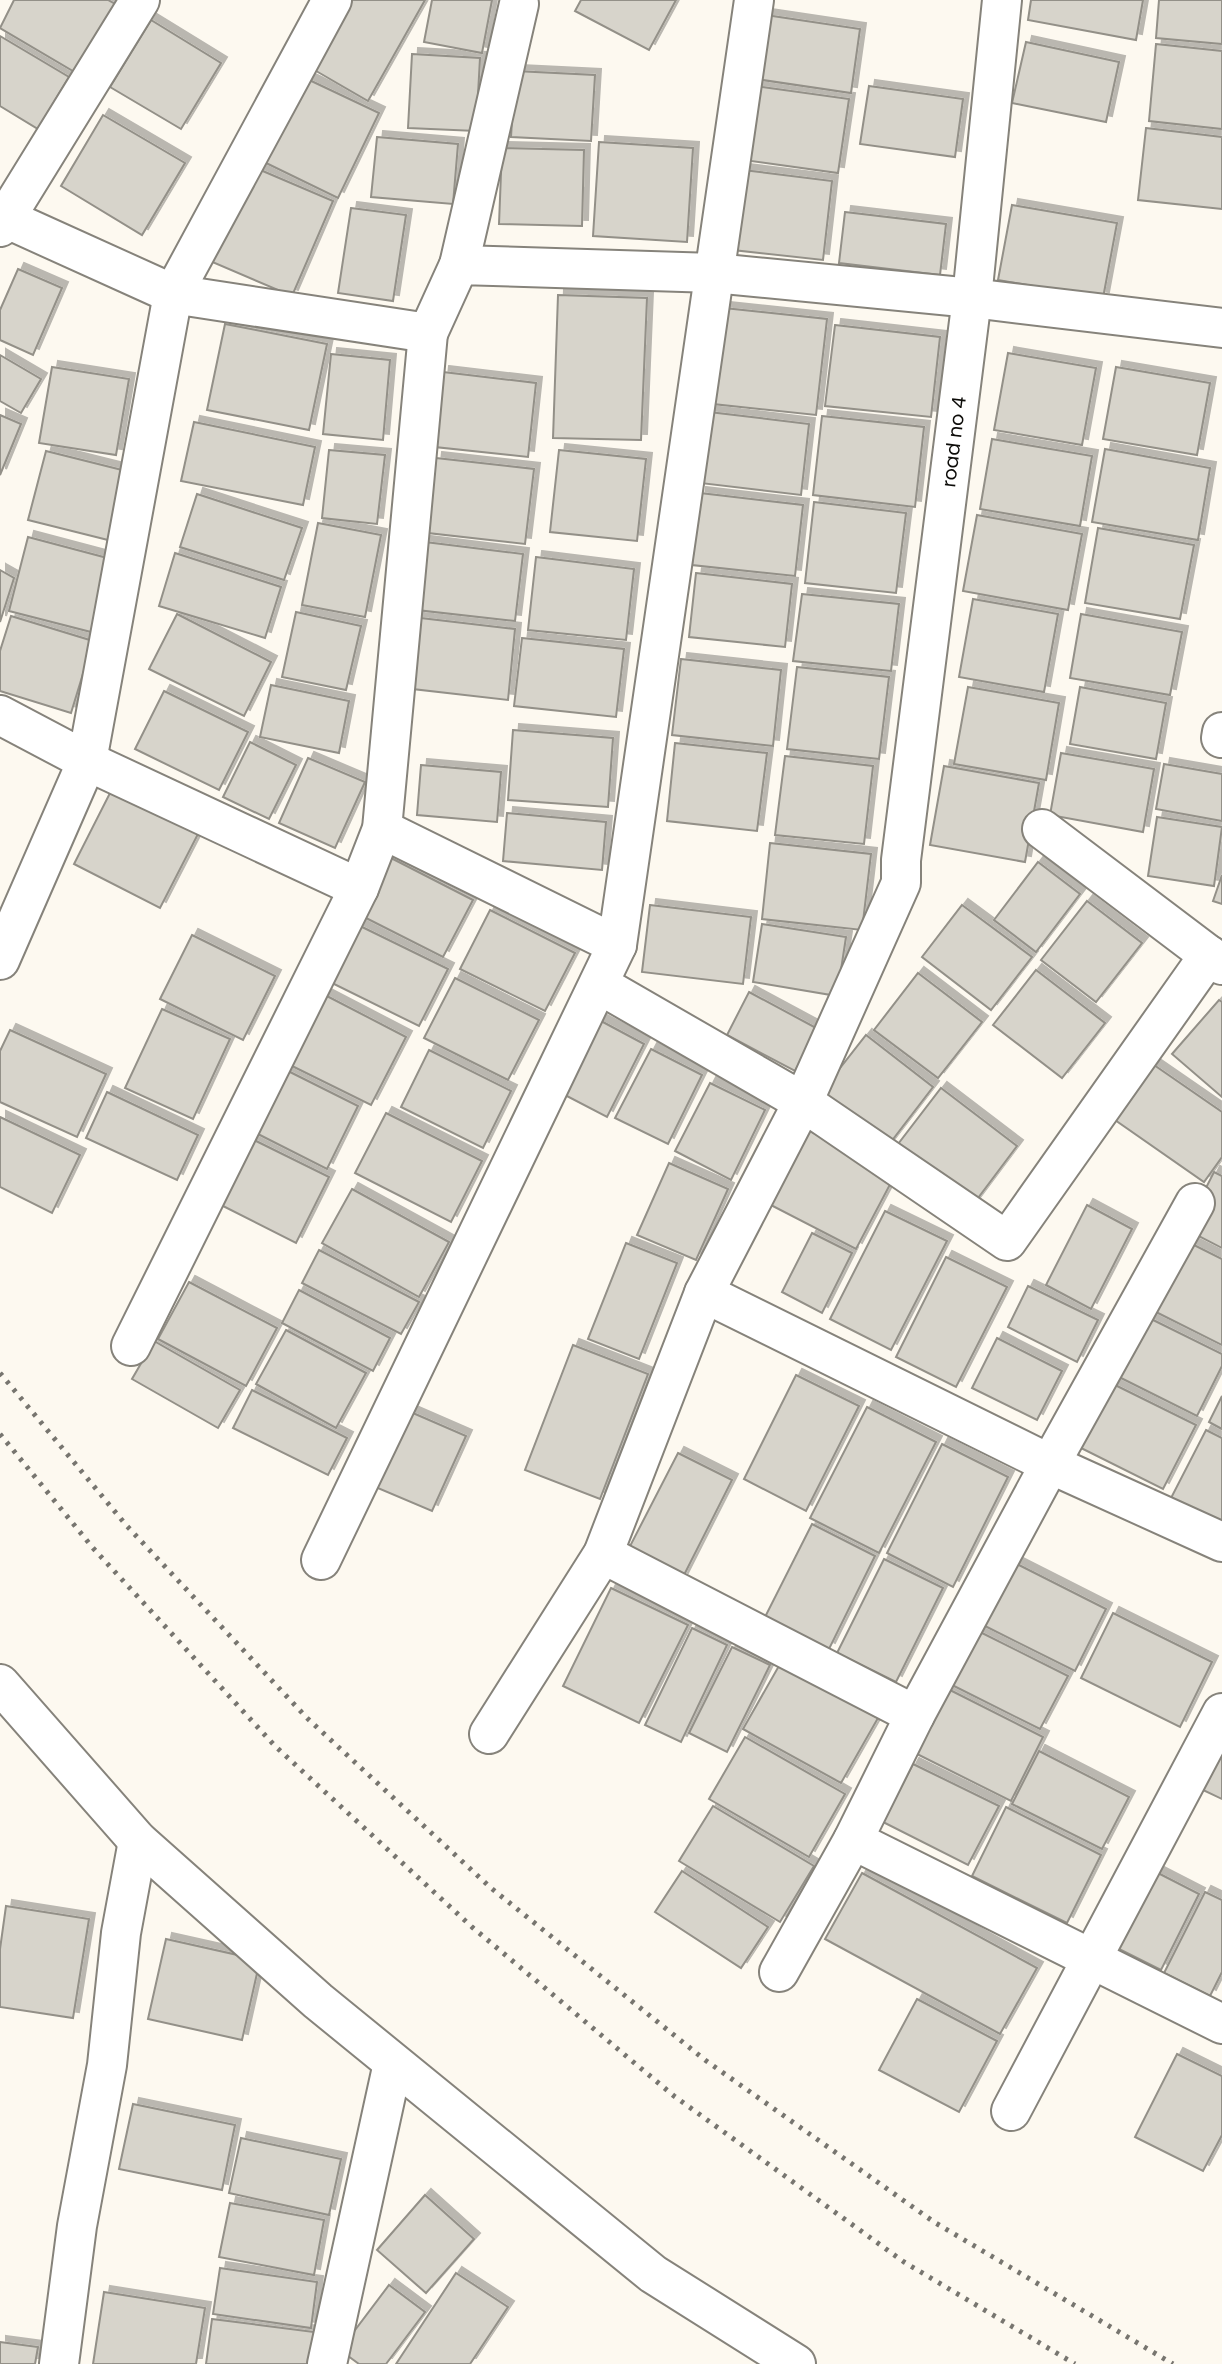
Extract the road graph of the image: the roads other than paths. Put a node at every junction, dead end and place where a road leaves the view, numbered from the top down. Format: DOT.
graph roads {
  1 [pos="140,0"];
  2 [pos="332,0"];
  3 [pos="754,0"];
  4 [pos="1002,0"];
  5 [pos="519,4"];
  6 [pos="3,223"];
  7 [pos="459,265"];
  8 [pos="714,273"];
  9 [pos="173,293"];
  10 [pos="972,298"];
  11 [pos="1222,328"];
  12 [pos="428,333"];
  13 [pos="0,715"];
  14 [pos="1222,732"];
  15 [pos="1221,738"];
  16 [pos="87,761"];
  17 [pos="382,829"];
  18 [pos="1042,829"];
  19 [pos="359,888"];
  20 [pos="617,945"];
  21 [pos="0,960"];
  22 [pos="1215,960"];
  23 [pos="600,985"];
  24 [pos="803,1102"];
  25 [pos="1195,1203"];
  26 [pos="704,1293"];
  27 [pos="131,1346"];
  28 [pos="1050,1464"];
  29 [pos="1222,1542"];
  30 [pos="603,1554"];
  31 [pos="321,1560"];
  32 [pos="0,1684"];
  33 [pos="1222,1713"];
  34 [pos="915,1714"];
  35 [pos="489,1734"];
  36 [pos="853,1840"];
  37 [pos="138,1841"];
  38 [pos="1093,1959"];
  39 [pos="779,1972"];
  40 [pos="1222,2024"];
  41 [pos="393,2063"];
  42 [pos="1011,2111"];
  43 [pos="59,2364"];
  44 [pos="327,2364"];
  45 [pos="796,2364"];
  1 -- 6 [label="street"];
  2 -- 9 [label="street"];
  3 -- 8 [label="street"];
  4 -- 10 [label="street, road no 4"];
  5 -- 7 [label="street"];
  6 -- 9 [label="street"];
  7 -- 8 [label="street"];
  7 -- 12 [label="street"];
  8 -- 10 [label="street"];
  8 -- 20 [label="street"];
  9 -- 12 [label="street"];
  9 -- 16 [label="street"];
  10 -- 11 [label="street"];
  10 -- 24 [label="street, road no 4"];
  12 -- 17 [label="street"];
  13 -- 16 [label="street"];
  14 -- 15 [label="street"];
  16 -- 19 [label="street"];
  16 -- 21 [label="street"];
  17 -- 19 [label="street"];
  17 -- 20 [label="street"];
  18 -- 22 [label="street"];
  19 -- 27 [label="street"];
  20 -- 23 [label="street"];
  22 -- 24 [label="street"];
  23 -- 24 [label="street"];
  23 -- 31 [label="street"];
  24 -- 26 [label="street"];
  25 -- 28 [label="street"];
  26 -- 28 [label="street"];
  26 -- 30 [label="street"];
  28 -- 29 [label="street"];
  28 -- 34 [label="street"];
  30 -- 34 [label="street"];
  30 -- 35 [label="street"];
  32 -- 37 [label="street"];
  33 -- 38 [label="street"];
  34 -- 36 [label="street"];
  36 -- 38 [label="street"];
  36 -- 39 [label="street"];
  37 -- 41 [label="street"];
  37 -- 43 [label="street"];
  38 -- 40 [label="street"];
  38 -- 42 [label="street"];
  41 -- 44 [label="street"];
  41 -- 45 [label="street"];
}
